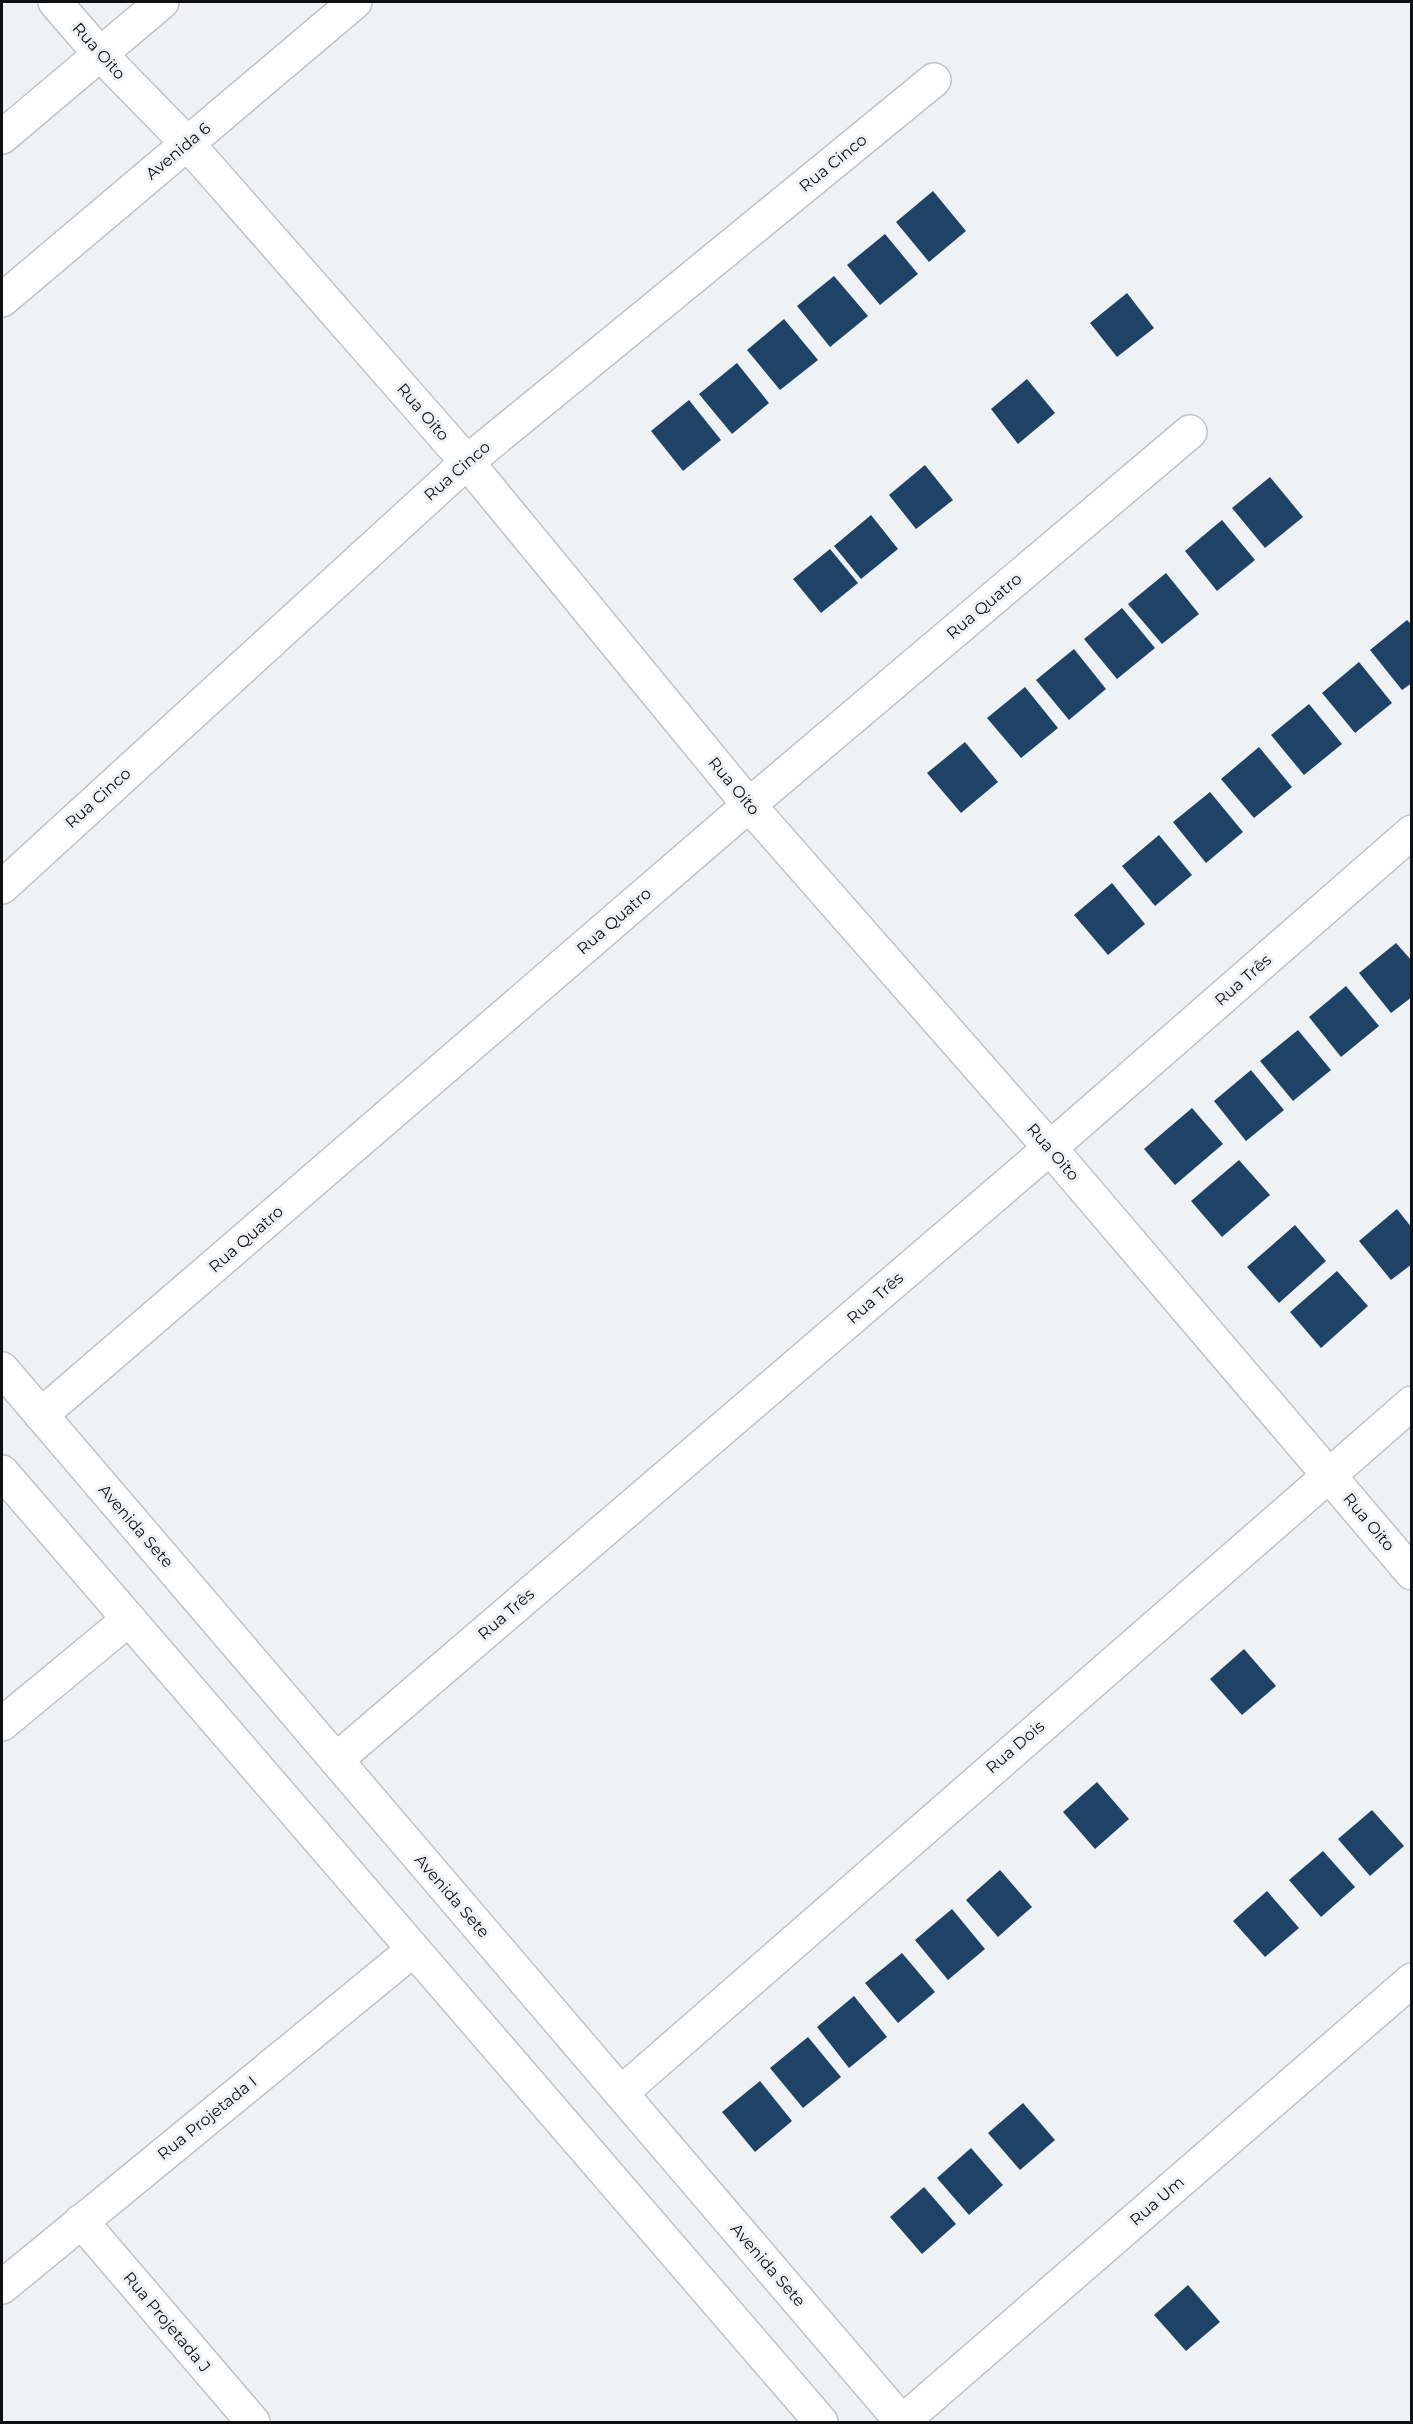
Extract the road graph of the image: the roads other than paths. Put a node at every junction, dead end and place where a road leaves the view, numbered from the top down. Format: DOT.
graph roads {
  1 [pos="55,2"];
  2 [pos="162,2"];
  3 [pos="355,2"];
  4 [pos="100,54"];
  5 [pos="934,80"];
  6 [pos="2,137"];
  7 [pos="187,143"];
  8 [pos="2,300"];
  9 [pos="1190,432"];
  10 [pos="466,462"];
  11 [pos="749,805"];
  12 [pos="1412,832"];
  13 [pos="2,886"];
  14 [pos="1050,1148"];
  15 [pos="2,1369"];
  16 [pos="1412,1403"];
  17 [pos="41,1415"];
  18 [pos="2,1472"];
  19 [pos="1329,1473"];
  20 [pos="1412,1573"];
  21 [pos="129,1619"];
  22 [pos="2,1724"];
  23 [pos="336,1760"];
  24 [pos="413,1950"];
  25 [pos="1412,1980"];
  26 [pos="621,2093"];
  27 [pos="81,2221"];
  28 [pos="2,2287"];
  29 [pos="253,2422"];
  30 [pos="821,2422"];
  31 [pos="902,2422"];
  1 -- 4 [label="street, Rua Oito"];
  2 -- 4 [label="street"];
  3 -- 7 [label="street, Avenida 6"];
  4 -- 6 [label="street"];
  4 -- 7 [label="street, Rua Oito"];
  5 -- 10 [label="street, Rua Cinco"];
  7 -- 8 [label="street, Avenida 6"];
  7 -- 10 [label="street, Rua Oito"];
  9 -- 11 [label="street, Rua Quatro"];
  10 -- 11 [label="street, Rua Oito"];
  10 -- 13 [label="street, Rua Cinco"];
  11 -- 14 [label="street, Rua Oito"];
  11 -- 17 [label="street, Rua Quatro"];
  12 -- 14 [label="street, Rua Três"];
  14 -- 19 [label="street, Rua Oito"];
  14 -- 23 [label="street, Rua Três"];
  15 -- 17 [label="street, Avenida Sete"];
  16 -- 19 [label="street, Rua Dois"];
  17 -- 23 [label="street, Avenida Sete"];
  18 -- 21 [label="street"];
  19 -- 20 [label="street, Rua Oito"];
  19 -- 26 [label="street, Rua Dois"];
  21 -- 22 [label="street"];
  21 -- 24 [label="street"];
  23 -- 26 [label="street, Avenida Sete"];
  24 -- 27 [label="street, Rua Projetada I"];
  24 -- 30 [label="street"];
  25 -- 31 [label="street, Rua Um"];
  26 -- 31 [label="street, Avenida Sete"];
  27 -- 28 [label="street, Rua Projetada I"];
  27 -- 29 [label="street, Rua Projetada J"];
}
